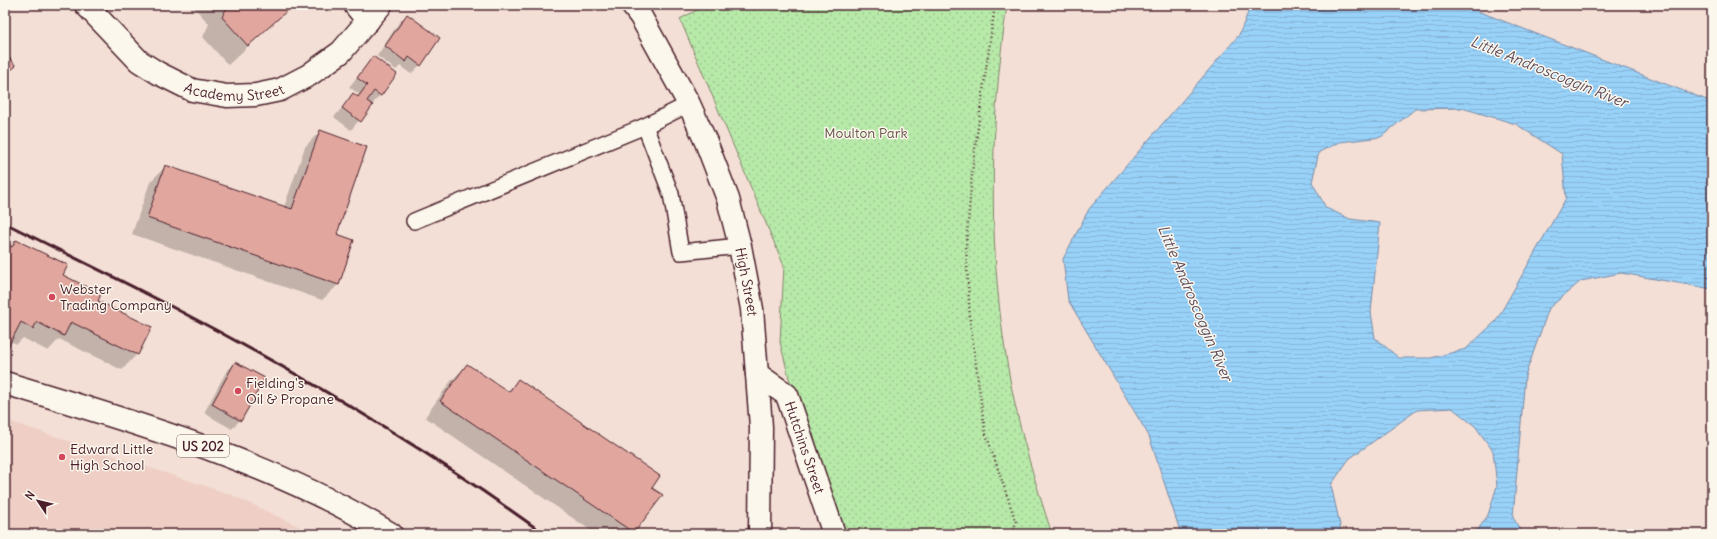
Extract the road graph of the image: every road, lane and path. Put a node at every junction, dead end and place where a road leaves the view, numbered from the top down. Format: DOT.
graph roads {
  1 [pos="86,5"];
  2 [pos="632,5"];
  3 [pos="995,5"];
  4 [pos="368,10"];
  5 [pos="689,104"];
  6 [pos="645,126"];
  7 [pos="414,221"];
  8 [pos="740,246"];
  9 [pos="757,374"];
  10 [pos="5,383"];
  11 [pos="391,534"];
  12 [pos="760,534"];
  13 [pos="834,534"];
  14 [pos="1013,534"];
  1 -- 4 [label="main road, Academy Street"];
  2 -- 5 [label="main road, High Street"];
  3 -- 14 [label="path"];
  5 -- 6 [label="lane"];
  5 -- 8 [label="main road, High Street"];
  6 -- 7 [label="lane"];
  6 -- 8 [label="lane"];
  8 -- 9 [label="main road, High Street"];
  9 -- 12 [label="main road, High Street"];
  9 -- 13 [label="main road, Hutchins Street"];
  10 -- 11 [label="main road, US 202"];
}
